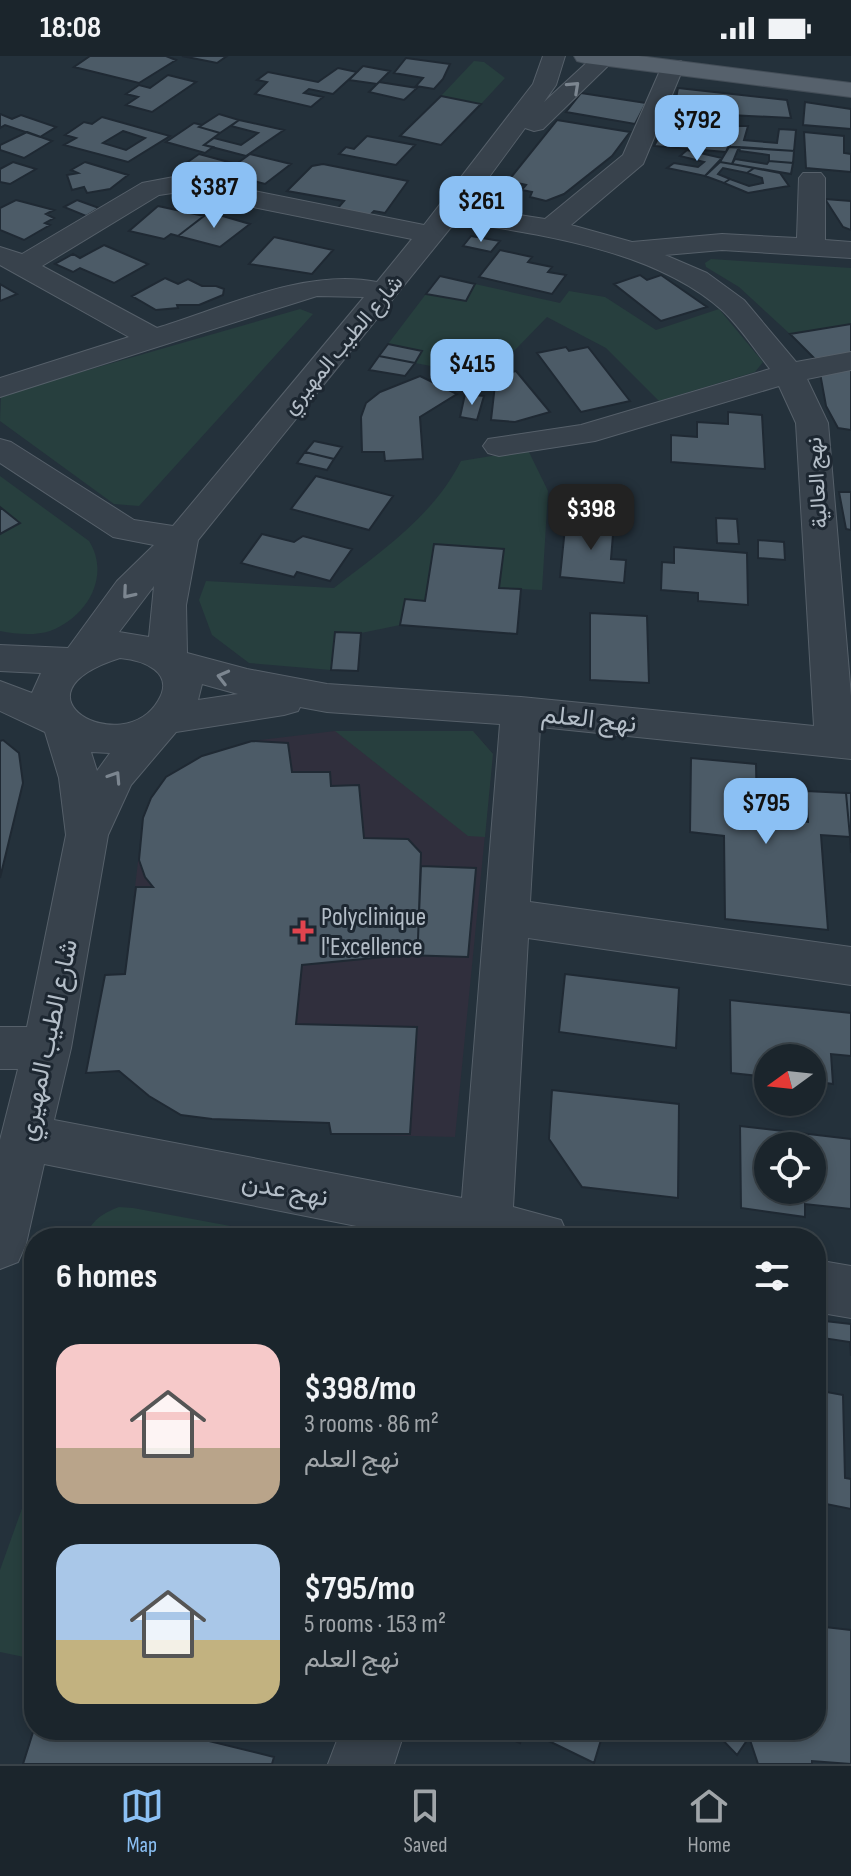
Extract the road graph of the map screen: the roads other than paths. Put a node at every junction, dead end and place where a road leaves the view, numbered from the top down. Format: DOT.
graph roads {
  1 [pos="554,56"];
  2 [pos="595,57"];
  3 [pos="673,66"];
  4 [pos="851,90"];
  5 [pos="499,148"];
  6 [pos="812,178"];
  7 [pos="469,188"];
  8 [pos="440,224"];
  9 [pos="551,228"];
  10 [pos="811,247"];
  11 [pos="629,250"];
  12 [pos="851,250"];
  13 [pos="11,260"];
  14 [pos="385,292"];
  15 [pos="154,339"];
  16 [pos="851,361"];
  17 [pos="789,373"];
  18 [pos="0,388"];
  19 [pos="499,446"];
  20 [pos="0,449"];
  21 [pos="181,538"];
  22 [pos="836,543"];
  23 [pos="0,658"];
  24 [pos="78,658"];
  25 [pos="170,659"];
  26 [pos="0,695"];
  27 [pos="327,698"];
  28 [pos="521,711"];
  29 [pos="160,723"];
  30 [pos="60,724"];
  31 [pos="843,743"];
  32 [pos="87,835"];
  33 [pos="508,917"];
  34 [pos="851,966"];
  35 [pos="0,1048"];
  36 [pos="47,1048"];
  37 [pos="27,1138"];
  38 [pos="462,1228"];
  39 [pos="486,1228"];
  40 [pos="0,1244"];
  41 [pos="826,1288"];
  42 [pos="851,1292"];
  43 [pos="369,1740"];
  44 [pos="361,1764"];
  1 -- 5 [label="street, شارع الطيب المهيري"];
  2 -- 3 [label="main road"];
  5 -- 2 [label="street, شارع الطيب المهيري, one-way"];
  3 -- 4 [label="main road"];
  3 -- 9 [label="street"];
  5 -- 7 [label="street, شارع الطيب المهيري"];
  6 -- 10 [label="street"];
  7 -- 8 [label="street, شارع الطيب المهيري"];
  7 -- 9 [label="street, نهج العالية"];
  8 -- 9 [label="street, نهج العالية"];
  8 -- 13 [label="street, نهج العالية"];
  8 -- 14 [label="street, شارع الطيب المهيري"];
  9 -- 11 [label="street, نهج العالية"];
  10 -- 11 [label="street"];
  10 -- 12 [label="street"];
  11 -- 17 [label="street, نهج العالية"];
  13 -- 15 [label="street"];
  14 -- 15 [label="street"];
  14 -- 21 [label="street, شارع الطيب المهيري"];
  15 -- 18 [label="street"];
  16 -- 17 [label="street"];
  17 -- 19 [label="street"];
  17 -- 22 [label="street, نهج العالية"];
  20 -- 21 [label="street"];
  21 -- 24 [label="street, شارع الطيب المهيري, one-way"];
  21 -- 25 [label="street, شارع الطيب المهيري"];
  22 -- 31 [label="street, نهج العالية"];
  23 -- 24 [label="street"];
  24 -- 25 [label="street"];
  24 -- 30 [label="street"];
  27 -- 25 [label="street, نهج العلم, one-way"];
  25 -- 29 [label="street"];
  26 -- 30 [label="street"];
  27 -- 28 [label="street, نهج العلم"];
  27 -- 29 [label="street, نهج العلم"];
  28 -- 31 [label="street, نهج العلم"];
  28 -- 33 [label="street"];
  29 -- 30 [label="street"];
  32 -- 29 [label="street, شارع الطيب المهيري, one-way"];
  30 -- 32 [label="street, شارع الطيب المهيري"];
  32 -- 36 [label="street, شارع الطيب المهيري"];
  33 -- 34 [label="street"];
  33 -- 39 [label="street"];
  35 -- 36 [label="street"];
  36 -- 37 [label="street, شارع الطيب المهيري"];
  37 -- 38 [label="street, نهج عدن"];
  37 -- 40 [label="street, شارع الطيب المهيري"];
  41 -- 42 [label="street"];
  43 -- 44 [label="street"];
}
